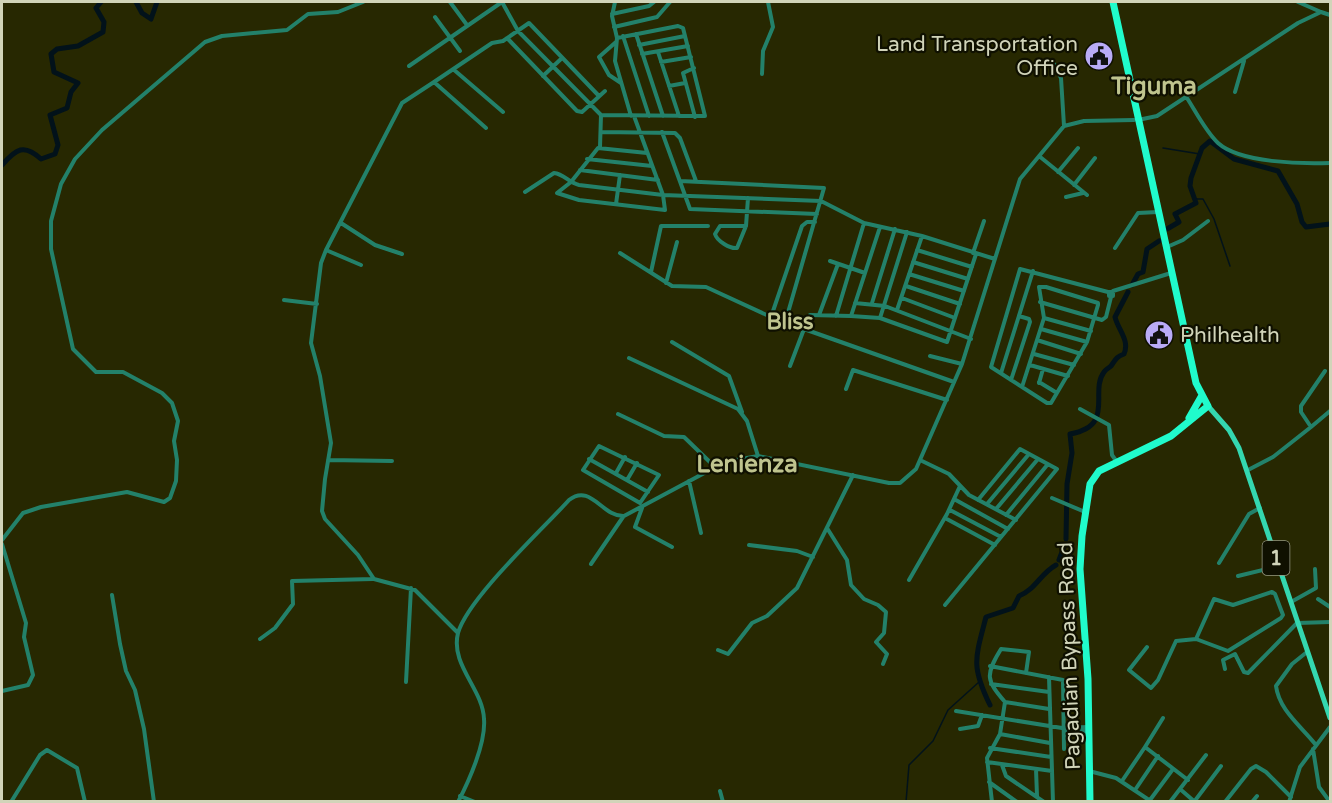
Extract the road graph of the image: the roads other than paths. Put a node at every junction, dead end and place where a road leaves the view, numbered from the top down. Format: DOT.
graph roads {
  1 [pos="363,2"];
  2 [pos="450,2"];
  3 [pos="615,2"];
  4 [pos="654,2"];
  5 [pos="670,2"];
  6 [pos="768,2"];
  7 [pos="1113,2"];
  8 [pos="1298,2"];
  9 [pos="1321,12"];
  10 [pos="612,14"];
  11 [pos="1330,15"];
  12 [pos="435,17"];
  13 [pos="467,25"];
  14 [pos="614,27"];
  15 [pos="518,31"];
  16 [pos="636,34"];
  17 [pos="449,36"];
  18 [pos="623,36"];
  19 [pos="686,36"];
  20 [pos="507,38"];
  21 [pos="617,40"];
  22 [pos="639,45"];
  23 [pos="688,46"];
  24 [pos="460,51"];
  25 [pos="658,52"];
  26 [pos="642,54"];
  27 [pos="691,57"];
  28 [pos="563,58"];
  29 [pos="1244,60"];
  30 [pos="661,62"];
  31 [pos="1054,64"];
  32 [pos="409,66"];
  33 [pos="553,67"];
  34 [pos="694,68"];
  35 [pos="453,69"];
  36 [pos="762,74"];
  37 [pos="543,76"];
  38 [pos="434,82"];
  39 [pos="622,83"];
  40 [pos="685,83"];
  41 [pos="669,86"];
  42 [pos="605,91"];
  43 [pos="1235,92"];
  44 [pos="599,96"];
  45 [pos="1187,98"];
  46 [pos="591,105"];
  47 [pos="503,112"];
  48 [pos="601,115"];
  49 [pos="632,116"];
  50 [pos="649,116"];
  51 [pos="663,116"];
  52 [pos="679,116"];
  53 [pos="695,117"];
  54 [pos="1137,120"];
  55 [pos="1064,126"];
  56 [pos="486,128"];
  57 [pos="639,130"];
  58 [pos="601,132"];
  59 [pos="662,132"];
  60 [pos="600,147"];
  61 [pos="1078,148"];
  62 [pos="647,153"];
  63 [pos="1038,156"];
  64 [pos="1095,158"];
  65 [pos="587,159"];
  66 [pos="1330,164"];
  67 [pos="652,166"];
  68 [pos="580,170"];
  69 [pos="1058,171"];
  70 [pos="620,176"];
  71 [pos="658,180"];
  72 [pos="680,181"];
  73 [pos="696,181"];
  74 [pos="571,182"];
  75 [pos="1074,185"];
  76 [pos="618,190"];
  77 [pos="525,192"];
  78 [pos="663,195"];
  79 [pos="684,196"];
  80 [pos="1066,197"];
  81 [pos="748,198"];
  82 [pos="821,201"];
  83 [pos="616,204"];
  84 [pos="747,212"];
  85 [pos="1159,212"];
  86 [pos="817,214"];
  87 [pos="984,221"];
  88 [pos="1208,221"];
  89 [pos="815,222"];
  90 [pos="341,223"];
  91 [pos="864,223"];
  92 [pos="708,226"];
  93 [pos="746,226"];
  94 [pos="880,226"];
  95 [pos="895,229"];
  96 [pos="907,232"];
  97 [pos="922,236"];
  98 [pos="677,242"];
  99 [pos="1167,247"];
  100 [pos="1115,248"];
  101 [pos="326,250"];
  102 [pos="917,250"];
  103 [pos="620,253"];
  104 [pos="975,253"];
  105 [pos="402,254"];
  106 [pos="794,254"];
  107 [pos="804,257"];
  108 [pos="995,259"];
  109 [pos="830,261"];
  110 [pos="913,262"];
  111 [pos="838,264"];
  112 [pos="361,265"];
  113 [pos="972,267"];
  114 [pos="851,268"];
  115 [pos="1033,271"];
  116 [pos="651,272"];
  117 [pos="865,273"];
  118 [pos="1172,273"];
  119 [pos="909,274"];
  120 [pos="968,279"];
  121 [pos="666,284"];
  122 [pos="906,286"];
  123 [pos="964,291"];
  124 [pos="1112,294"];
  125 [pos="902,298"];
  126 [pos="284,300"];
  127 [pos="1040,302"];
  128 [pos="855,303"];
  129 [pos="872,303"];
  130 [pos="317,304"];
  131 [pos="960,304"];
  132 [pos="885,306"];
  133 [pos="897,310"];
  134 [pos="810,315"];
  135 [pos="819,315"];
  136 [pos="837,316"];
  137 [pos="851,316"];
  138 [pos="1019,316"];
  139 [pos="771,317"];
  140 [pos="880,318"];
  141 [pos="955,318"];
  142 [pos="1044,318"];
  143 [pos="1095,318"];
  144 [pos="785,323"];
  145 [pos="804,329"];
  146 [pos="1041,329"];
  147 [pos="1091,331"];
  148 [pos="952,332"];
  149 [pos="970,339"];
  150 [pos="1037,340"];
  151 [pos="672,342"];
  152 [pos="1087,342"];
  153 [pos="1034,354"];
  154 [pos="1081,354"];
  155 [pos="930,356"];
  156 [pos="629,358"];
  157 [pos="962,364"];
  158 [pos="1074,364"];
  159 [pos="1030,365"];
  160 [pos="790,366"];
  161 [pos="1043,369"];
  162 [pos="1325,371"];
  163 [pos="1001,373"];
  164 [pos="1068,376"];
  165 [pos="1011,380"];
  166 [pos="954,382"];
  167 [pos="1022,387"];
  168 [pos="846,389"];
  169 [pos="1057,393"];
  170 [pos="1201,397"];
  171 [pos="946,400"];
  172 [pos="1208,406"];
  173 [pos="1080,409"];
  174 [pos="1330,411"];
  175 [pos="742,412"];
  176 [pos="618,414"];
  177 [pos="1187,422"];
  178 [pos="1311,427"];
  179 [pos="1029,454"];
  180 [pos="758,456"];
  181 [pos="625,457"];
  182 [pos="590,459"];
  183 [pos="1038,459"];
  184 [pos="328,460"];
  185 [pos="920,460"];
  186 [pos="392,461"];
  187 [pos="1117,462"];
  188 [pos="637,463"];
  189 [pos="1048,464"];
  190 [pos="715,467"];
  191 [pos="1248,470"];
  192 [pos="616,473"];
  193 [pos="853,475"];
  194 [pos="627,480"];
  195 [pos="689,482"];
  196 [pos="960,486"];
  197 [pos="648,492"];
  198 [pos="1052,498"];
  199 [pos="954,499"];
  200 [pos="978,500"];
  201 [pos="643,504"];
  202 [pos="987,504"];
  203 [pos="1260,508"];
  204 [pos="996,509"];
  205 [pos="950,510"];
  206 [pos="1084,512"];
  207 [pos="1005,514"];
  208 [pos="624,516"];
  209 [pos="945,518"];
  210 [pos="1016,520"];
  211 [pos="827,528"];
  212 [pos="1008,529"];
  213 [pos="701,533"];
  214 [pos="1001,537"];
  215 [pos="2,542"];
  216 [pos="749,545"];
  217 [pos="995,545"];
  218 [pos="672,547"];
  219 [pos="813,557"];
  220 [pos="1219,563"];
  221 [pos="591,564"];
  222 [pos="1279,566"];
  223 [pos="1315,569"];
  224 [pos="1238,576"];
  225 [pos="374,579"];
  226 [pos="909,580"];
  227 [pos="411,588"];
  228 [pos="112,595"];
  229 [pos="1318,599"];
  230 [pos="1290,602"];
  231 [pos="1280,604"];
  232 [pos="945,605"];
  233 [pos="1330,607"];
  234 [pos="1330,615"];
  235 [pos="1328,622"];
  236 [pos="1297,623"];
  237 [pos="459,633"];
  238 [pos="260,639"];
  239 [pos="1196,639"];
  240 [pos="1147,647"];
  241 [pos="718,650"];
  242 [pos="1307,652"];
  243 [pos="883,664"];
  244 [pos="990,666"];
  245 [pos="1225,669"];
  246 [pos="1026,673"];
  247 [pos="1048,677"];
  248 [pos="406,682"];
  249 [pos="990,684"];
  250 [pos="2,691"];
  251 [pos="1049,692"];
  252 [pos="1005,702"];
  253 [pos="1049,709"];
  254 [pos="956,711"];
  255 [pos="982,716"];
  256 [pos="1003,718"];
  257 [pos="1163,718"];
  258 [pos="1330,718"];
  259 [pos="1049,726"];
  260 [pos="1330,727"];
  261 [pos="1064,728"];
  262 [pos="960,729"];
  263 [pos="1088,729"];
  264 [pos="1000,734"];
  265 [pos="1050,743"];
  266 [pos="1145,747"];
  267 [pos="1314,747"];
  268 [pos="990,748"];
  269 [pos="1065,749"];
  270 [pos="1206,755"];
  271 [pos="1158,756"];
  272 [pos="1051,757"];
  273 [pos="987,762"];
  274 [pos="1002,765"];
  275 [pos="1221,766"];
  276 [pos="1036,769"];
  277 [pos="1173,769"];
  278 [pos="1052,771"];
  279 [pos="1089,771"];
  280 [pos="1188,780"];
  281 [pos="1122,781"];
  282 [pos="989,782"];
  283 [pos="1180,789"];
  284 [pos="1134,790"];
  285 [pos="720,791"];
  286 [pos="460,796"];
  287 [pos="1037,796"];
  288 [pos="1257,796"];
  289 [pos="1290,799"];
  290 [pos="11,801"];
  291 [pos="86,801"];
  292 [pos="154,801"];
  293 [pos="458,801"];
  294 [pos="475,801"];
  295 [pos="723,801"];
  296 [pos="992,801"];
  297 [pos="1017,801"];
  298 [pos="1044,801"];
  299 [pos="1053,801"];
  300 [pos="1090,801"];
  301 [pos="1151,801"];
  302 [pos="1170,801"];
  303 [pos="1195,801"];
  304 [pos="1225,801"];
  305 [pos="1252,801"];
  306 [pos="1330,801"];
  1 -- 215 [label="street"];
  2 -- 13 [label="street"];
  3 -- 10 [label="street"];
  4 -- 10 [label="street"];
  5 -- 14 [label="street"];
  6 -- 36 [label="street"];
  7 -- 54 [label="highway, 1"];
  8 -- 9 [label="street"];
  9 -- 11 [label="street"];
  9 -- 29 [label="street"];
  10 -- 14 [label="street"];
  12 -- 17 [label="street"];
  13 -- 15 [label="street"];
  13 -- 17 [label="street"];
  14 -- 21 [label="street"];
  15 -- 20 [label="street"];
  15 -- 28 [label="street"];
  15 -- 33 [label="street"];
  16 -- 18 [label="street"];
  16 -- 19 [label="street"];
  16 -- 22 [label="street"];
  17 -- 24 [label="street"];
  17 -- 32 [label="street"];
  18 -- 21 [label="street"];
  18 -- 50 [label="street"];
  19 -- 22 [label="street"];
  19 -- 23 [label="street"];
  20 -- 35 [label="street"];
  20 -- 37 [label="street"];
  21 -- 39 [label="street"];
  21 -- 39 [label="street"];
  22 -- 26 [label="street"];
  23 -- 25 [label="street"];
  23 -- 27 [label="street"];
  25 -- 26 [label="street"];
  25 -- 30 [label="street"];
  26 -- 51 [label="street"];
  27 -- 30 [label="street"];
  27 -- 34 [label="street"];
  28 -- 33 [label="street"];
  28 -- 44 [label="street"];
  29 -- 43 [label="street"];
  29 -- 45 [label="street"];
  30 -- 41 [label="street"];
  31 -- 55 [label="street"];
  33 -- 37 [label="street"];
  33 -- 46 [label="street"];
  34 -- 40 [label="street"];
  34 -- 53 [label="street"];
  35 -- 38 [label="street"];
  35 -- 47 [label="street"];
  37 -- 46 [label="street"];
  38 -- 56 [label="street"];
  38 -- 90 [label="street"];
  39 -- 49 [label="street"];
  40 -- 41 [label="street"];
  40 -- 53 [label="street"];
  41 -- 52 [label="street"];
  42 -- 44 [label="street"];
  44 -- 46 [label="street"];
  45 -- 54 [label="street"];
  45 -- 66 [label="street"];
  46 -- 48 [label="street"];
  48 -- 49 [label="street"];
  48 -- 58 [label="street"];
  49 -- 50 [label="street"];
  49 -- 57 [label="street"];
  50 -- 51 [label="street"];
  51 -- 52 [label="street"];
  52 -- 53 [label="street"];
  54 -- 55 [label="street"];
  54 -- 85 [label="highway, 1"];
  55 -- 63 [label="street"];
  57 -- 58 [label="street"];
  57 -- 59 [label="street"];
  57 -- 62 [label="street"];
  58 -- 60 [label="street"];
  59 -- 72 [label="street"];
  59 -- 73 [label="street"];
  60 -- 62 [label="street"];
  60 -- 65 [label="street"];
  61 -- 69 [label="street"];
  62 -- 67 [label="street"];
  63 -- 69 [label="street"];
  63 -- 108 [label="street"];
  64 -- 75 [label="street"];
  65 -- 67 [label="street"];
  65 -- 68 [label="street"];
  67 -- 71 [label="street"];
  68 -- 70 [label="street"];
  68 -- 74 [label="street"];
  69 -- 75 [label="street"];
  70 -- 71 [label="street"];
  70 -- 76 [label="street"];
  71 -- 78 [label="street"];
  72 -- 73 [label="street"];
  72 -- 79 [label="street"];
  73 -- 82 [label="street"];
  74 -- 76 [label="street"];
  74 -- 77 [label="street"];
  74 -- 83 [label="street"];
  75 -- 80 [label="street"];
  76 -- 78 [label="street"];
  76 -- 83 [label="street"];
  78 -- 79 [label="street"];
  78 -- 83 [label="street"];
  79 -- 81 [label="street"];
  79 -- 84 [label="street"];
  81 -- 82 [label="street"];
  81 -- 84 [label="street"];
  82 -- 86 [label="street"];
  82 -- 91 [label="street"];
  84 -- 86 [label="street"];
  84 -- 93 [label="street"];
  85 -- 99 [label="highway, 1"];
  85 -- 100 [label="street"];
  86 -- 89 [label="street"];
  87 -- 104 [label="street"];
  88 -- 99 [label="street"];
  89 -- 106 [label="street"];
  89 -- 107 [label="street"];
  90 -- 101 [label="street"];
  90 -- 105 [label="street"];
  91 -- 94 [label="street"];
  91 -- 114 [label="street"];
  92 -- 116 [label="street"];
  93 -- 93 [label="street"];
  94 -- 95 [label="street"];
  94 -- 117 [label="street"];
  95 -- 96 [label="street"];
  95 -- 129 [label="street"];
  96 -- 97 [label="street"];
  96 -- 132 [label="street"];
  97 -- 102 [label="street"];
  97 -- 104 [label="street"];
  98 -- 121 [label="street"];
  99 -- 118 [label="highway, 1"];
  101 -- 112 [label="street"];
  101 -- 130 [label="street"];
  102 -- 110 [label="street"];
  102 -- 113 [label="street"];
  103 -- 116 [label="street"];
  104 -- 108 [label="street"];
  104 -- 113 [label="street"];
  106 -- 107 [label="street"];
  106 -- 139 [label="street"];
  107 -- 144 [label="street"];
  108 -- 149 [label="street"];
  109 -- 111 [label="street"];
  110 -- 119 [label="street"];
  110 -- 120 [label="street"];
  111 -- 114 [label="street"];
  111 -- 135 [label="street"];
  113 -- 120 [label="street"];
  114 -- 117 [label="street"];
  114 -- 136 [label="street"];
  115 -- 124 [label="street"];
  115 -- 138 [label="street"];
  115 -- 163 [label="street"];
  116 -- 121 [label="street"];
  117 -- 128 [label="street"];
  118 -- 124 [label="street"];
  118 -- 170 [label="highway, 1"];
  119 -- 122 [label="street"];
  119 -- 123 [label="street"];
  120 -- 123 [label="street"];
  121 -- 139 [label="street"];
  122 -- 125 [label="street"];
  122 -- 131 [label="street"];
  123 -- 131 [label="street"];
  124 -- 143 [label="street"];
  125 -- 133 [label="street"];
  125 -- 141 [label="street"];
  126 -- 130 [label="street"];
  127 -- 142 [label="street"];
  127 -- 143 [label="street"];
  127 -- 143 [label="street"];
  128 -- 129 [label="street"];
  128 -- 137 [label="street"];
  129 -- 132 [label="street"];
  130 -- 184 [label="street"];
  131 -- 141 [label="street"];
  132 -- 133 [label="street"];
  132 -- 140 [label="street"];
  133 -- 148 [label="street"];
  134 -- 135 [label="street"];
  135 -- 136 [label="street"];
  136 -- 137 [label="street"];
  137 -- 140 [label="street"];
  138 -- 163 [label="street"];
  138 -- 165 [label="street"];
  139 -- 144 [label="street"];
  140 -- 148 [label="street"];
  141 -- 148 [label="street"];
  142 -- 146 [label="street"];
  142 -- 147 [label="street"];
  143 -- 147 [label="street"];
  144 -- 145 [label="street"];
  145 -- 160 [label="street"];
  145 -- 166 [label="street"];
  146 -- 150 [label="street"];
  146 -- 152 [label="street"];
  147 -- 152 [label="street"];
  148 -- 149 [label="street"];
  149 -- 157 [label="street"];
  150 -- 153 [label="street"];
  150 -- 154 [label="street"];
  151 -- 175 [label="street"];
  152 -- 154 [label="street"];
  153 -- 158 [label="street"];
  153 -- 159 [label="street"];
  154 -- 158 [label="street"];
  155 -- 157 [label="street"];
  156 -- 175 [label="street"];
  157 -- 166 [label="street"];
  158 -- 164 [label="street"];
  159 -- 161 [label="street"];
  159 -- 167 [label="street"];
  161 -- 164 [label="street"];
  161 -- 169 [label="street"];
  162 -- 178 [label="street"];
  163 -- 165 [label="street"];
  164 -- 169 [label="street"];
  165 -- 167 [label="street"];
  166 -- 171 [label="street"];
  167 -- 169 [label="street"];
  168 -- 171 [label="street"];
  170 -- 172 [label="highway, 1"];
  170 -- 177 [label="highway, Pagadian Bypass Road"];
  171 -- 185 [label="street"];
  172 -- 177 [label="highway, Pagadian Bypass Road"];
  172 -- 191 [label="main road, 1"];
  173 -- 187 [label="street"];
  174 -- 178 [label="street"];
  175 -- 180 [label="street"];
  176 -- 190 [label="street"];
  177 -- 187 [label="highway, Pagadian Bypass Road"];
  178 -- 191 [label="street"];
  179 -- 183 [label="street"];
  179 -- 200 [label="street"];
  179 -- 202 [label="street"];
  180 -- 190 [label="street"];
  180 -- 193 [label="street"];
  181 -- 182 [label="street"];
  181 -- 188 [label="street"];
  181 -- 192 [label="street"];
  182 -- 192 [label="street"];
  182 -- 201 [label="street"];
  183 -- 189 [label="street"];
  183 -- 204 [label="street"];
  184 -- 186 [label="street"];
  184 -- 225 [label="street"];
  185 -- 193 [label="street"];
  185 -- 196 [label="street"];
  187 -- 206 [label="highway, Pagadian Bypass Road"];
  188 -- 194 [label="street"];
  188 -- 197 [label="street"];
  189 -- 207 [label="street"];
  189 -- 210 [label="street"];
  190 -- 195 [label="street"];
  191 -- 203 [label="main road, 1"];
  192 -- 194 [label="street"];
  193 -- 211 [label="street"];
  194 -- 197 [label="street"];
  195 -- 201 [label="street"];
  195 -- 213 [label="street"];
  196 -- 199 [label="street"];
  196 -- 200 [label="street"];
  197 -- 201 [label="street"];
  198 -- 206 [label="street"];
  199 -- 205 [label="street"];
  199 -- 212 [label="street"];
  200 -- 202 [label="street"];
  201 -- 208 [label="street"];
  201 -- 218 [label="street"];
  202 -- 204 [label="street"];
  203 -- 220 [label="street"];
  203 -- 222 [label="main road, 1"];
  204 -- 207 [label="street"];
  205 -- 209 [label="street"];
  205 -- 214 [label="street"];
  206 -- 263 [label="highway, Pagadian Bypass Road"];
  207 -- 210 [label="street"];
  208 -- 221 [label="street"];
  208 -- 237 [label="street"];
  209 -- 217 [label="street"];
  209 -- 226 [label="street"];
  210 -- 212 [label="street"];
  211 -- 219 [label="street"];
  211 -- 243 [label="street"];
  212 -- 214 [label="street"];
  214 -- 217 [label="street"];
  215 -- 250 [label="street"];
  216 -- 219 [label="street"];
  217 -- 232 [label="street"];
  219 -- 241 [label="street"];
  222 -- 224 [label="street"];
  222 -- 230 [label="main road, 1"];
  223 -- 230 [label="street"];
  225 -- 227 [label="street"];
  225 -- 238 [label="street"];
  227 -- 237 [label="street"];
  227 -- 248 [label="street"];
  228 -- 292 [label="street"];
  229 -- 233 [label="street"];
  230 -- 231 [label="street"];
  230 -- 236 [label="main road, 1"];
  231 -- 239 [label="street"];
  231 -- 239 [label="street"];
  234 -- 235 [label="street"];
  235 -- 236 [label="street"];
  236 -- 242 [label="main road, 1"];
  236 -- 245 [label="street"];
  237 -- 286 [label="street"];
  239 -- 240 [label="street"];
  242 -- 258 [label="main road, 1"];
  242 -- 267 [label="street"];
  244 -- 246 [label="street"];
  244 -- 246 [label="street"];
  244 -- 249 [label="street"];
  246 -- 247 [label="street"];
  247 -- 251 [label="street"];
  247 -- 261 [label="street"];
  249 -- 251 [label="street"];
  249 -- 252 [label="street"];
  251 -- 253 [label="street"];
  252 -- 253 [label="street"];
  252 -- 256 [label="street"];
  253 -- 259 [label="street"];
  254 -- 255 [label="street"];
  255 -- 256 [label="street"];
  255 -- 262 [label="street"];
  256 -- 259 [label="street"];
  256 -- 264 [label="street"];
  257 -- 266 [label="street"];
  259 -- 261 [label="street"];
  259 -- 265 [label="street"];
  260 -- 267 [label="street"];
  261 -- 263 [label="street"];
  261 -- 269 [label="street"];
  263 -- 279 [label="highway, Pagadian Bypass Road"];
  264 -- 265 [label="street"];
  264 -- 268 [label="street"];
  265 -- 272 [label="street"];
  266 -- 271 [label="street"];
  266 -- 281 [label="street"];
  267 -- 289 [label="street"];
  267 -- 306 [label="street"];
  268 -- 272 [label="street"];
  268 -- 273 [label="street"];
  270 -- 280 [label="street"];
  271 -- 277 [label="street"];
  271 -- 284 [label="street"];
  272 -- 278 [label="street"];
  273 -- 274 [label="street"];
  273 -- 282 [label="street"];
  274 -- 276 [label="street"];
  274 -- 287 [label="street"];
  275 -- 303 [label="street"];
  276 -- 278 [label="street"];
  276 -- 287 [label="street"];
  277 -- 280 [label="street"];
  277 -- 301 [label="street"];
  278 -- 299 [label="street"];
  279 -- 281 [label="street"];
  279 -- 300 [label="highway, Pagadian Bypass Road"];
  280 -- 283 [label="street"];
  281 -- 284 [label="street"];
  282 -- 296 [label="street"];
  282 -- 297 [label="street"];
  283 -- 302 [label="street"];
  283 -- 303 [label="street"];
  284 -- 301 [label="street"];
  285 -- 295 [label="street"];
  286 -- 293 [label="street"];
  286 -- 294 [label="street"];
  287 -- 298 [label="street"];
  288 -- 305 [label="street"];
  289 -- 304 [label="street"];
  290 -- 291 [label="street"];
}
